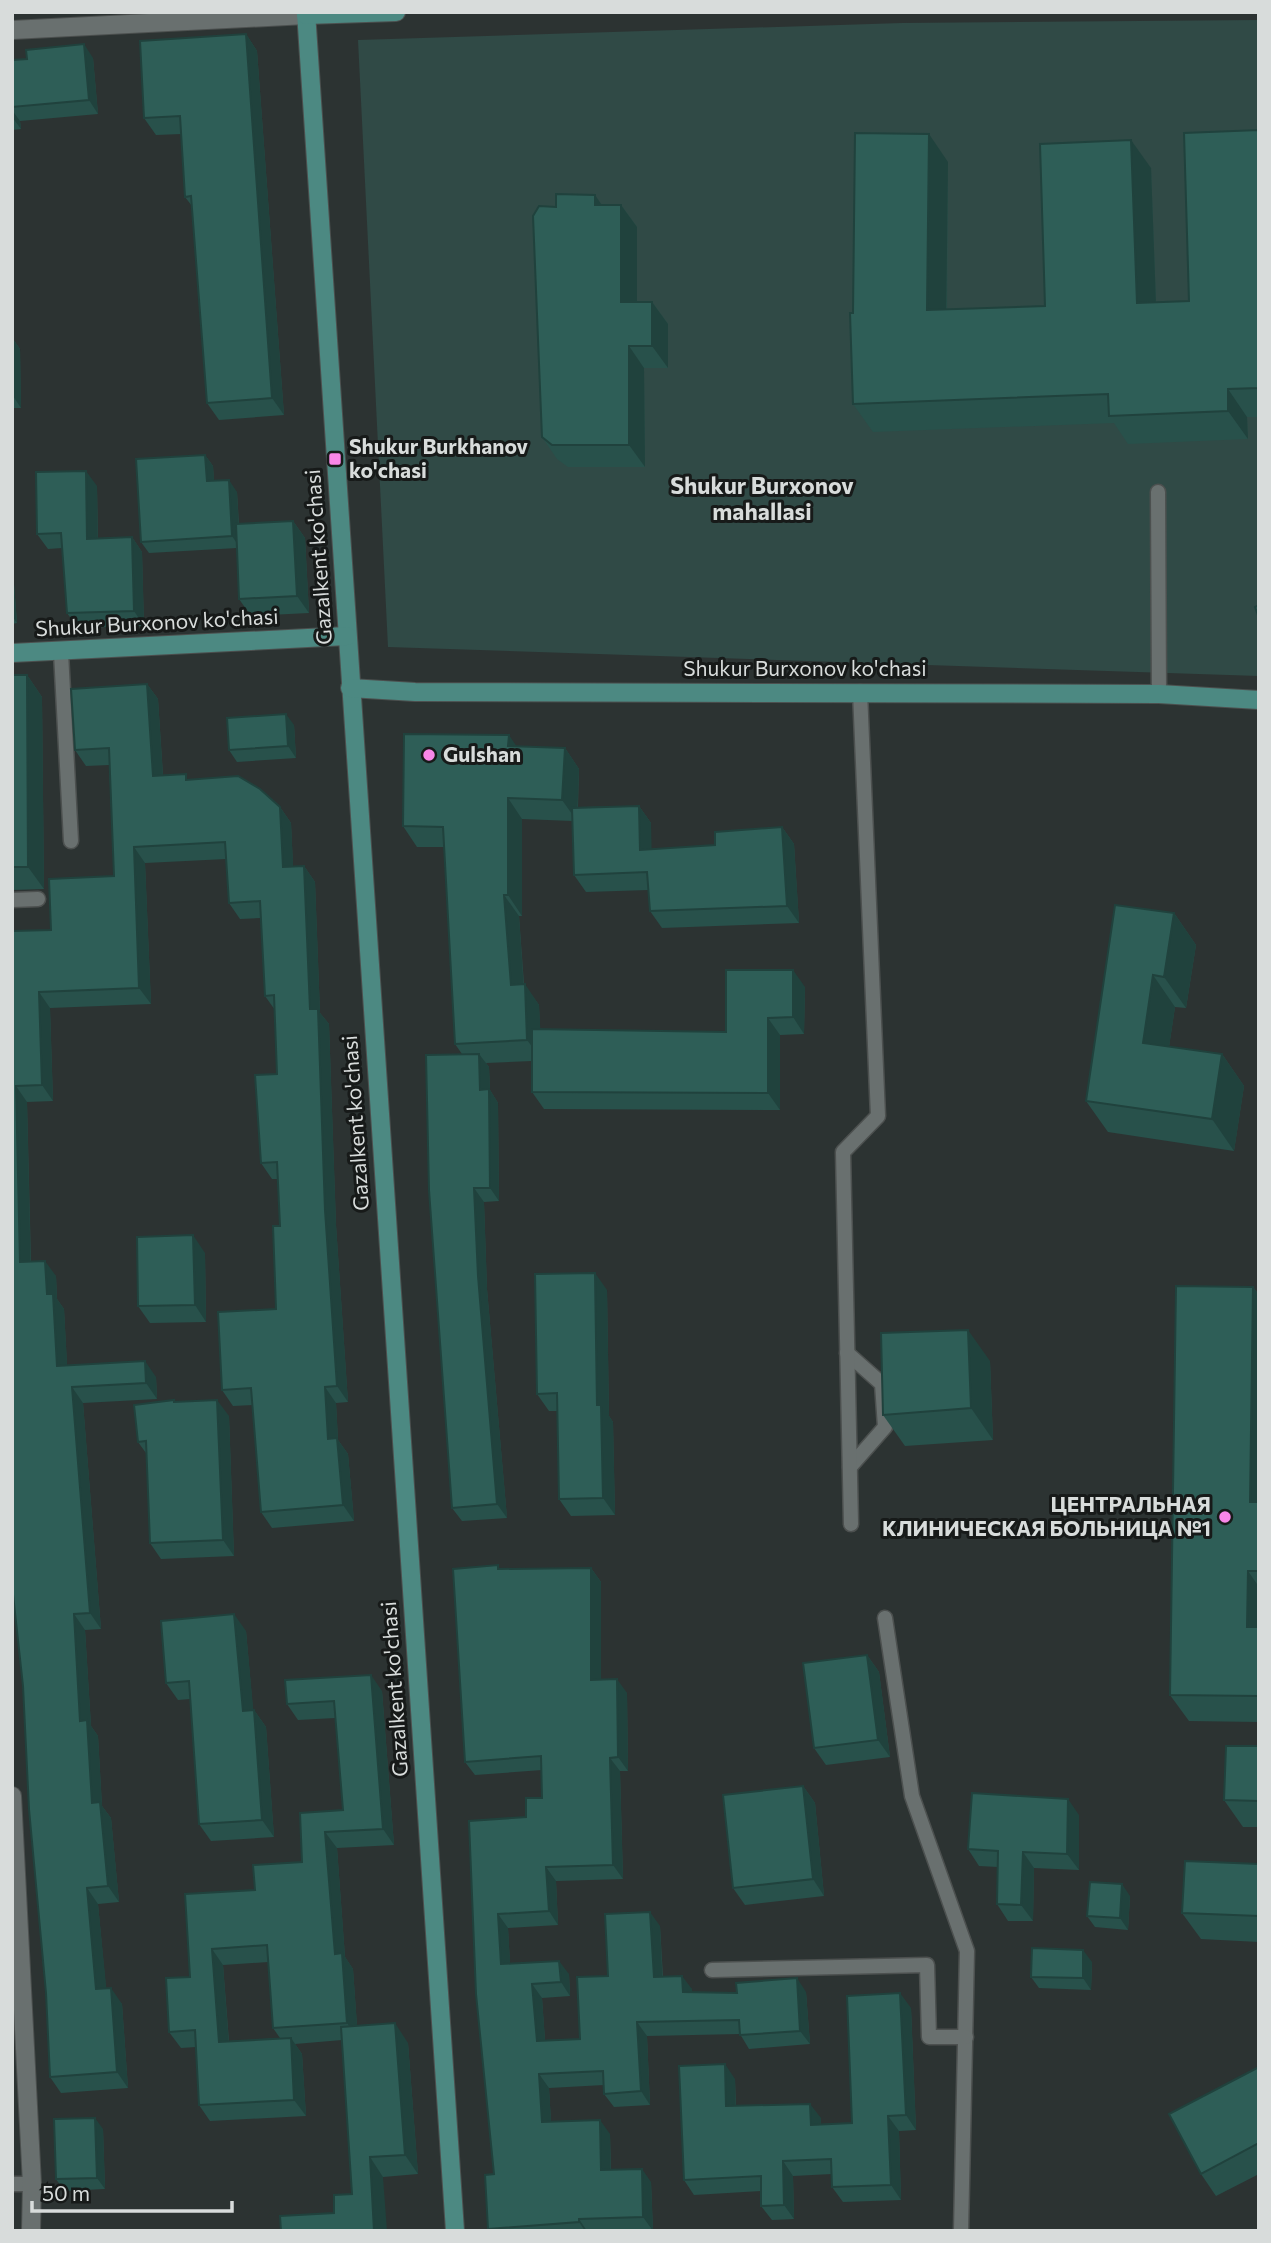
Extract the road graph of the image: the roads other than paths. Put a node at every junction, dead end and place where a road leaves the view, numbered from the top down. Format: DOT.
graph roads {
  1 [pos="396,12"];
  2 [pos="306,13"];
  3 [pos="12,30"];
  4 [pos="1158,492"];
  5 [pos="347,636"];
  6 [pos="12,653"];
  7 [pos="61,653"];
  8 [pos="350,688"];
  9 [pos="860,692"];
  10 [pos="1159,694"];
  11 [pos="1259,700"];
  12 [pos="71,841"];
  13 [pos="38,899"];
  14 [pos="12,900"];
  15 [pos="847,1353"];
  16 [pos="850,1467"];
  17 [pos="852,1524"];
  18 [pos="885,1618"];
  19 [pos="12,1796"];
  20 [pos="712,1970"];
  21 [pos="966,2038"];
  22 [pos="12,2184"];
  23 [pos="32,2184"];
  24 [pos="31,2231"];
  25 [pos="455,2231"];
  26 [pos="961,2231"];
  1 -- 2 [label="street"];
  2 -- 3 [label="street"];
  2 -- 5 [label="street, Gazalkent ko'chasi"];
  4 -- 10 [label="lane"];
  5 -- 7 [label="street, Shukur Burxonov ko'chasi"];
  5 -- 8 [label="street, Gazalkent ko'chasi"];
  6 -- 7 [label="street, Shukur Burxonov ko'chasi"];
  7 -- 12 [label="lane"];
  8 -- 9 [label="street, Shukur Burxonov ko'chasi"];
  8 -- 25 [label="street, Gazalkent ko'chasi"];
  9 -- 10 [label="street, Shukur Burxonov ko'chasi"];
  9 -- 15 [label="lane"];
  10 -- 11 [label="street, Shukur Burxonov ko'chasi"];
  13 -- 14 [label="lane"];
  15 -- 16 [label="lane"];
  15 -- 16 [label="lane"];
  16 -- 17 [label="lane"];
  18 -- 21 [label="lane"];
  19 -- 23 [label="street"];
  20 -- 21 [label="lane"];
  21 -- 26 [label="lane"];
  22 -- 23 [label="lane"];
  23 -- 24 [label="street"];
}
